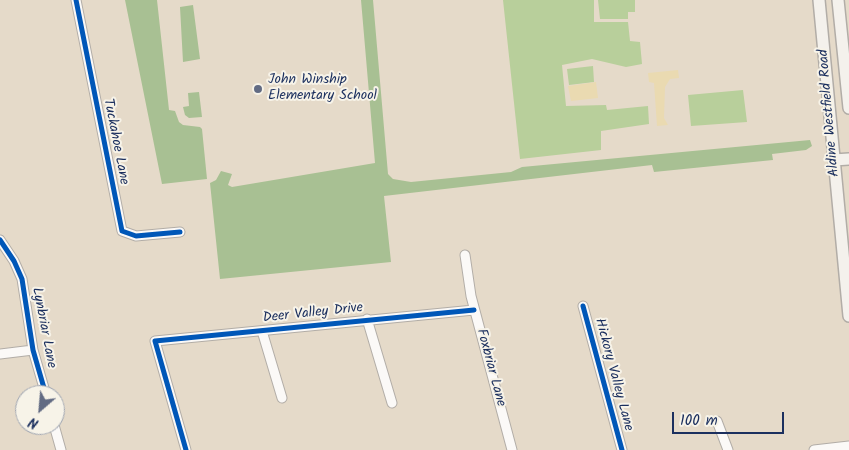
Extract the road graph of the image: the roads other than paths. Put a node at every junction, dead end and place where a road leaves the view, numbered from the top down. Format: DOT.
graph roads {
  1 [pos="76,0"];
  2 [pos="819,0"];
  3 [pos="838,0"];
  4 [pos="823,34"];
  5 [pos="842,34"];
  6 [pos="849,108"];
  7 [pos="849,159"];
  8 [pos="834,160"];
  9 [pos="180,232"];
  10 [pos="0,240"];
  11 [pos="465,255"];
  12 [pos="847,284"];
  13 [pos="583,306"];
  14 [pos="474,310"];
  15 [pos="849,316"];
  16 [pos="367,319"];
  17 [pos="262,331"];
  18 [pos="33,350"];
  19 [pos="0,354"];
  20 [pos="43,385"];
  21 [pos="282,398"];
  22 [pos="392,403"];
  23 [pos="717,420"];
  24 [pos="57,435"];
  25 [pos="849,446"];
  26 [pos="61,450"];
  27 [pos="186,450"];
  28 [pos="512,450"];
  29 [pos="622,450"];
  30 [pos="728,450"];
  31 [pos="814,450"];
  1 -- 9 [label="street, Tuckahoe Lane"];
  2 -- 4 [label="main road, Aldine Westfield Road"];
  3 -- 5 [label="main road, Aldine Westfield Road"];
  4 -- 5 [label="main road"];
  4 -- 8 [label="main road, Aldine Westfield Road"];
  5 -- 6 [label="main road, Aldine Westfield Road"];
  7 -- 8 [label="main road"];
  8 -- 12 [label="main road, Aldine Westfield Road"];
  10 -- 18 [label="street, Lynbriar Lane"];
  11 -- 14 [label="street, Foxbriar Lane"];
  12 -- 15 [label="main road, Aldine Westfield Road"];
  13 -- 29 [label="street, Hickory Valley Lane"];
  14 -- 16 [label="street, Deer Valley Drive"];
  14 -- 28 [label="street, Foxbriar Lane"];
  16 -- 17 [label="street, Deer Valley Drive"];
  16 -- 22 [label="street"];
  17 -- 21 [label="street"];
  17 -- 27 [label="street, Deer Valley Drive"];
  18 -- 19 [label="street"];
  18 -- 20 [label="street, Lynbriar Lane"];
  23 -- 30 [label="street"];
  24 -- 26 [label="street"];
  25 -- 31 [label="street"];
}
